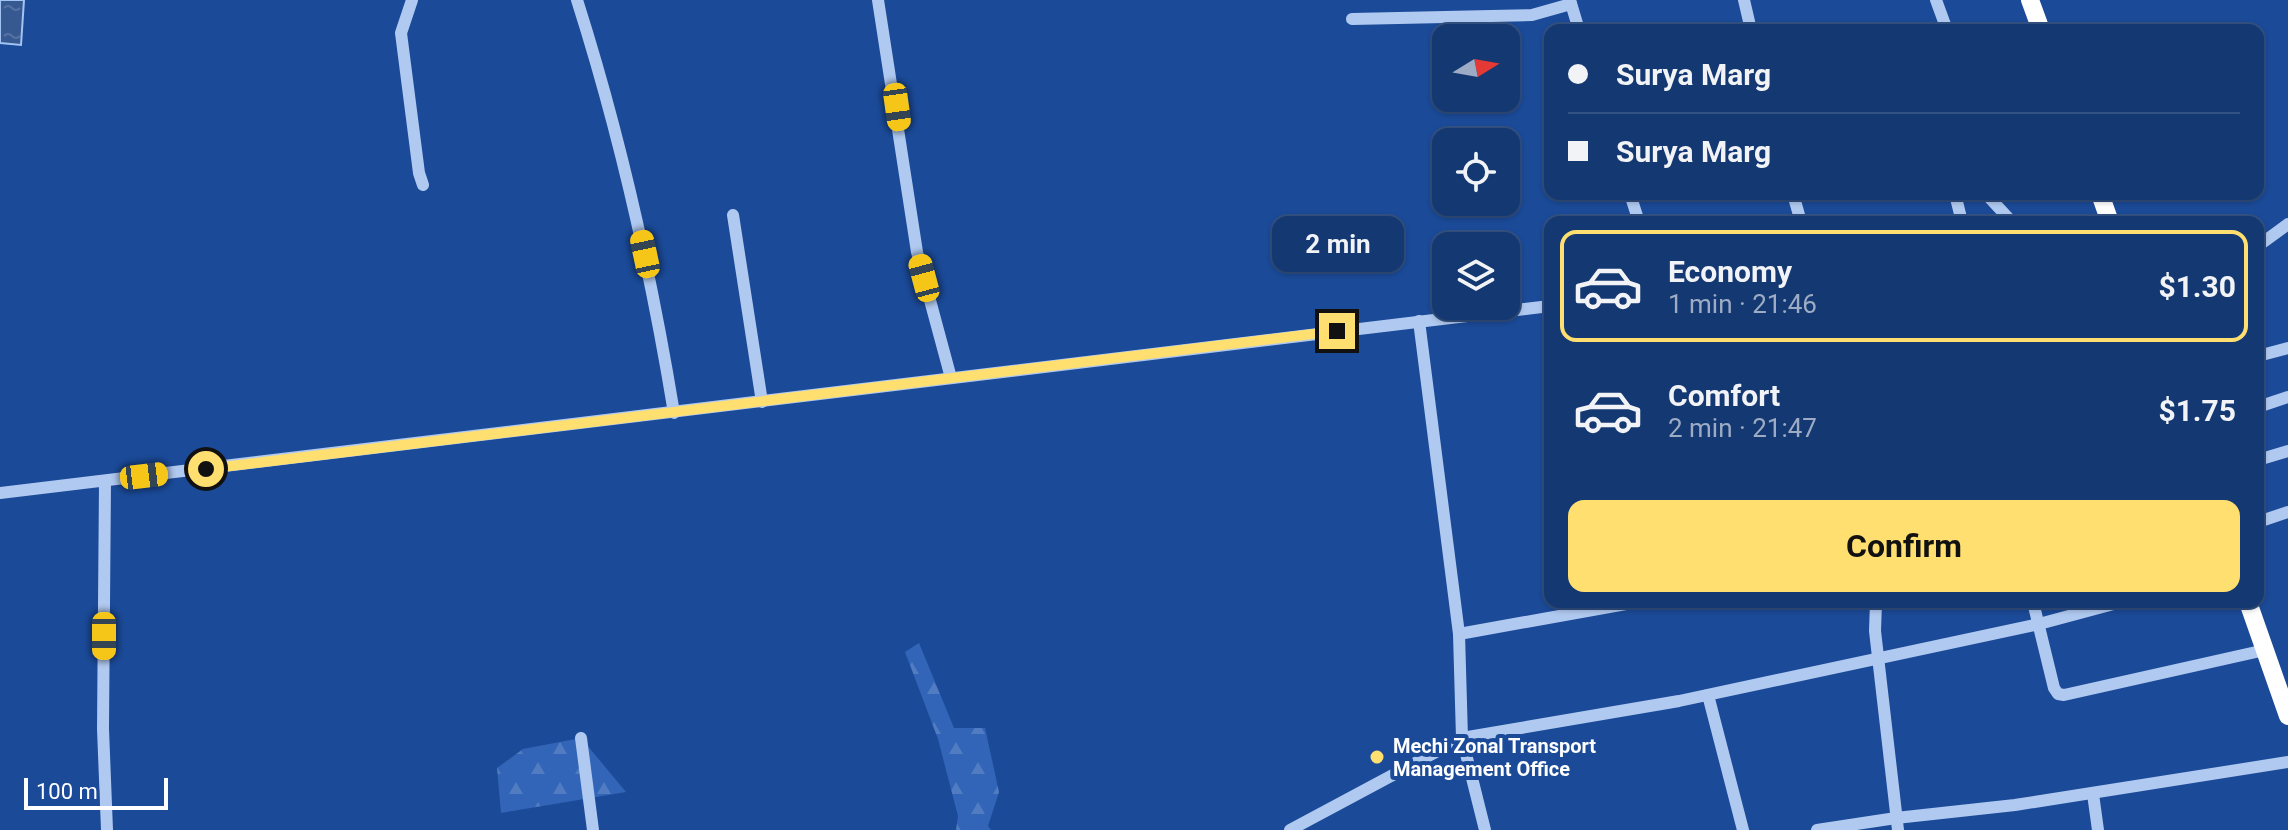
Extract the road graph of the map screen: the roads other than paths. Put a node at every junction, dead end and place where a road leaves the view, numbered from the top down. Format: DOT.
graph roads {
  1 [pos="412,0"];
  2 [pos="577,0"];
  3 [pos="878,0"];
  4 [pos="1744,0"];
  5 [pos="1936,0"];
  6 [pos="2030,0"];
  7 [pos="1571,2"];
  8 [pos="1352,19"];
  9 [pos="1577,24"];
  10 [pos="1750,24"];
  11 [pos="1945,24"];
  12 [pos="2039,24"];
  13 [pos="423,185"];
  14 [pos="1992,200"];
  15 [pos="733,215"];
  16 [pos="2006,216"];
  17 [pos="2288,224"];
  18 [pos="2264,242"];
  19 [pos="1544,307"];
  20 [pos="1419,321"];
  21 [pos="2288,348"];
  22 [pos="2264,354"];
  23 [pos="951,378"];
  24 [pos="2288,397"];
  25 [pos="762,402"];
  26 [pos="2264,405"];
  27 [pos="674,413"];
  28 [pos="2288,451"];
  29 [pos="2264,458"];
  30 [pos="105,481"];
  31 [pos="0,493"];
  32 [pos="2288,512"];
  33 [pos="2264,520"];
  34 [pos="1604,608"];
  35 [pos="1876,608"];
  36 [pos="2035,608"];
  37 [pos="2099,608"];
  38 [pos="2250,608"];
  39 [pos="2039,624"];
  40 [pos="1459,634"];
  41 [pos="2265,650"];
  42 [pos="1879,658"];
  43 [pos="1708,695"];
  44 [pos="2288,716"];
  45 [pos="581,738"];
  46 [pos="1462,738"];
  47 [pos="2288,762"];
  48 [pos="2093,794"];
  49 [pos="1897,824"];
  50 [pos="107,830"];
  51 [pos="593,830"];
  52 [pos="1290,830"];
  53 [pos="1485,830"];
  54 [pos="1743,830"];
  55 [pos="1817,830"];
  56 [pos="2098,830"];
  1 -- 13 [label="street"];
  2 -- 27 [label="street"];
  3 -- 23 [label="street"];
  4 -- 10 [label="street"];
  5 -- 11 [label="street"];
  6 -- 12 [label="highway"];
  7 -- 8 [label="street"];
  7 -- 9 [label="street"];
  14 -- 16 [label="street"];
  15 -- 25 [label="street"];
  17 -- 18 [label="street"];
  19 -- 20 [label="street"];
  20 -- 23 [label="street"];
  20 -- 40 [label="street"];
  21 -- 22 [label="street"];
  23 -- 25 [label="street"];
  24 -- 26 [label="street"];
  25 -- 27 [label="street"];
  27 -- 30 [label="street"];
  28 -- 29 [label="street"];
  30 -- 31 [label="street"];
  30 -- 50 [label="street"];
  32 -- 33 [label="street"];
  34 -- 40 [label="street"];
  35 -- 42 [label="street"];
  36 -- 39 [label="street"];
  37 -- 39 [label="street"];
  38 -- 41 [label="highway"];
  39 -- 41 [label="street"];
  39 -- 42 [label="street"];
  40 -- 46 [label="street"];
  41 -- 44 [label="highway"];
  42 -- 43 [label="street"];
  42 -- 49 [label="street"];
  43 -- 46 [label="street"];
  43 -- 54 [label="street"];
  45 -- 51 [label="street"];
  46 -- 52 [label="street"];
  46 -- 53 [label="street"];
  47 -- 48 [label="street"];
  48 -- 49 [label="street"];
  48 -- 56 [label="street"];
  49 -- 55 [label="street"];
}
